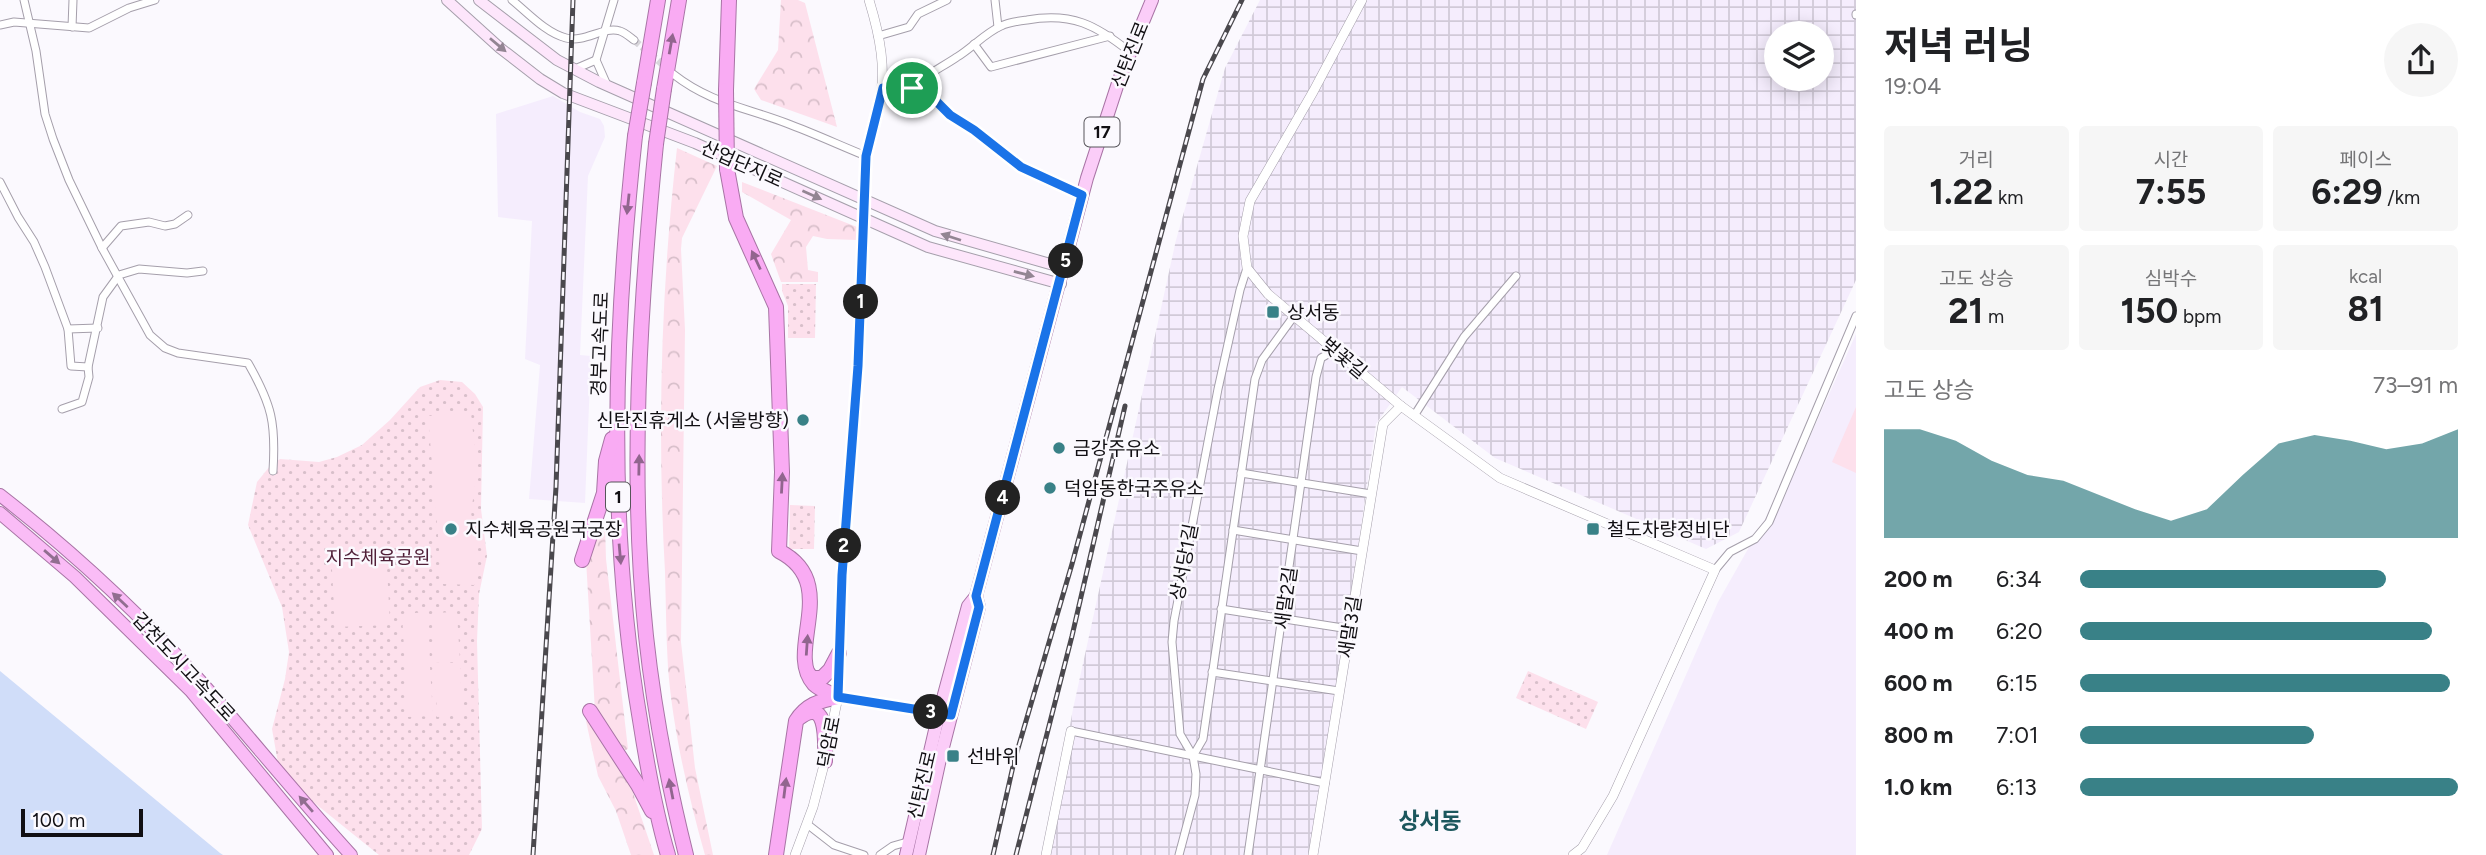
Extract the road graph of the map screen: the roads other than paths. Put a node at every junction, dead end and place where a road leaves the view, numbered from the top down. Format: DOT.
graph roads {
  1 [pos="24,0"];
  2 [pos="73,0"];
  3 [pos="155,0"];
  4 [pos="447,0"];
  5 [pos="479,0"];
  6 [pos="512,0"];
  7 [pos="614,0"];
  8 [pos="658,0"];
  9 [pos="679,0"];
  10 [pos="729,0"];
  11 [pos="869,0"];
  12 [pos="947,0"];
  13 [pos="995,0"];
  14 [pos="1152,0"];
  15 [pos="1362,0"];
  16 [pos="927,4"];
  17 [pos="30,24"];
  18 [pos="0,25"];
  19 [pos="72,27"];
  20 [pos="998,27"];
  21 [pos="605,32"];
  22 [pos="878,36"];
  23 [pos="1110,36"];
  24 [pos="634,40"];
  25 [pos="974,44"];
  26 [pos="1130,52"];
  27 [pos="596,60"];
  28 [pos="575,69"];
  29 [pos="673,74"];
  30 [pos="608,86"];
  31 [pos="883,88"];
  32 [pos="912,88"];
  33 [pos="866,156"];
  34 [pos="0,182"];
  35 [pos="1082,195"];
  36 [pos="188,215"];
  37 [pos="102,248"];
  38 [pos="1064,268"];
  39 [pos="1247,268"];
  40 [pos="203,271"];
  41 [pos="119,275"];
  42 [pos="1516,276"];
  43 [pos="1060,284"];
  44 [pos="1294,316"];
  45 [pos="1856,316"];
  46 [pos="98,328"];
  47 [pos="68,330"];
  48 [pos="1335,350"];
  49 [pos="88,367"];
  50 [pos="1401,406"];
  51 [pos="62,409"];
  52 [pos="1414,416"];
  53 [pos="617,417"];
  54 [pos="273,471"];
  55 [pos="1241,472"];
  56 [pos="1302,482"];
  57 [pos="1371,494"];
  58 [pos="0,495"];
  59 [pos="0,513"];
  60 [pos="1233,530"];
  61 [pos="1294,540"];
  62 [pos="1362,551"];
  63 [pos="582,560"];
  64 [pos="1715,570"];
  65 [pos="1221,609"];
  66 [pos="1283,619"];
  67 [pos="1349,629"];
  68 [pos="839,653"];
  69 [pos="1212,672"];
  70 [pos="808,673"];
  71 [pos="1273,681"];
  72 [pos="1339,691"];
  73 [pos="838,697"];
  74 [pos="590,711"];
  75 [pos="945,714"];
  76 [pos="796,721"];
  77 [pos="1071,731"];
  78 [pos="1193,756"];
  79 [pos="825,761"];
  80 [pos="1261,770"];
  81 [pos="1325,783"];
  82 [pos="807,824"];
  83 [pos="661,828"];
  84 [pos="906,848"];
  85 [pos="327,855"];
  86 [pos="352,855"];
  87 [pos="668,855"];
  88 [pos="686,855"];
  89 [pos="776,855"];
  90 [pos="796,855"];
  91 [pos="864,855"];
  92 [pos="880,855"];
  93 [pos="919,855"];
  94 [pos="1046,855"];
  95 [pos="1179,855"];
  96 [pos="1248,855"];
  97 [pos="1313,855"];
  98 [pos="1573,855"];
  1 -- 17 [label="street"];
  2 -- 19 [label="street"];
  3 -- 19 [label="street"];
  4 -- 43 [label="main road, 산업단지로, one-way"];
  5 -- 28 [label="main road, 산업단지로"];
  6 -- 21 [label="street"];
  7 -- 21 [label="street"];
  8 -- 53 [label="highway, 경부고속도로 / 1, one-way, bridge"];
  88 -- 9 [label="highway, 1, one-way, bridge"];
  70 -- 10 [label="highway, one-way, bridge"];
  11 -- 22 [label="street, 덕암로"];
  12 -- 16 [label="street"];
  13 -- 20 [label="street"];
  14 -- 26 [label="main road, 신탄진로 / 17"];
  15 -- 39 [label="street"];
  16 -- 22 [label="street"];
  17 -- 18 [label="street"];
  17 -- 19 [label="street"];
  17 -- 37 [label="street"];
  20 -- 23 [label="street"];
  20 -- 25 [label="street"];
  21 -- 24 [label="street"];
  21 -- 27 [label="street"];
  22 -- 31 [label="street, 덕암로"];
  23 -- 25 [label="street"];
  23 -- 26 [label="street"];
  25 -- 32 [label="street"];
  26 -- 35 [label="main road, 신탄진로 / 17"];
  27 -- 28 [label="street"];
  27 -- 30 [label="street"];
  28 -- 30 [label="main road, 산업단지로"];
  29 -- 33 [label="street"];
  38 -- 30 [label="main road, 산업단지로, one-way"];
  31 -- 32 [label="street"];
  31 -- 33 [label="street, 덕암로"];
  32 -- 35 [label="street"];
  33 -- 68 [label="street, 덕암로, bridge"];
  34 -- 47 [label="street"];
  35 -- 38 [label="main road, 신탄진로 / 17"];
  36 -- 37 [label="street"];
  37 -- 41 [label="street"];
  38 -- 43 [label="main road, 신탄진로 / 17"];
  39 -- 44 [label="street, 벚꽃길"];
  39 -- 78 [label="street, 상서당1길"];
  40 -- 41 [label="street"];
  41 -- 46 [label="street"];
  41 -- 54 [label="street"];
  42 -- 52 [label="street"];
  43 -- 75 [label="main road, 신탄진로 / 17"];
  44 -- 48 [label="street, 벚꽃길"];
  44 -- 55 [label="street"];
  45 -- 64 [label="street"];
  46 -- 47 [label="street"];
  46 -- 49 [label="street"];
  47 -- 49 [label="street"];
  48 -- 50 [label="street, 벚꽃길"];
  48 -- 56 [label="street, 새말2길"];
  49 -- 51 [label="street"];
  50 -- 52 [label="street, 벚꽃길"];
  50 -- 57 [label="street, 새말3길"];
  52 -- 64 [label="street, 벚꽃길"];
  53 -- 63 [label="highway"];
  53 -- 83 [label="highway, 경부고속도로 / 1, one-way"];
  55 -- 56 [label="street"];
  55 -- 60 [label="street"];
  56 -- 57 [label="street"];
  56 -- 61 [label="street, 새말2길"];
  57 -- 62 [label="street, 새말3길"];
  86 -- 58 [label="highway, 갑천도시고속도로, one-way"];
  59 -- 85 [label="highway, 갑천도시고속도로, one-way"];
  60 -- 61 [label="street"];
  60 -- 65 [label="street"];
  61 -- 62 [label="street"];
  61 -- 66 [label="street, 새말2길"];
  62 -- 67 [label="street, 새말3길"];
  64 -- 98 [label="street"];
  65 -- 66 [label="street"];
  65 -- 69 [label="street"];
  66 -- 67 [label="street"];
  66 -- 71 [label="street, 새말2길"];
  67 -- 72 [label="street, 새말3길"];
  68 -- 70 [label="highway"];
  68 -- 73 [label="street, 덕암로"];
  69 -- 71 [label="street"];
  69 -- 78 [label="street"];
  70 -- 73 [label="highway"];
  71 -- 72 [label="street"];
  71 -- 80 [label="street, 새말2길"];
  72 -- 81 [label="street, 새말3길"];
  73 -- 75 [label="street"];
  73 -- 76 [label="highway"];
  73 -- 79 [label="street, 덕암로"];
  74 -- 83 [label="highway"];
  75 -- 84 [label="main road, 신탄진로 / 17"];
  75 -- 93 [label="main road, 신탄진로 / 17"];
  76 -- 79 [label="highway"];
  89 -- 76 [label="highway, one-way"];
  77 -- 78 [label="street"];
  77 -- 94 [label="street"];
  78 -- 80 [label="street"];
  78 -- 95 [label="street, 상서당1길"];
  79 -- 82 [label="street, 덕암로"];
  80 -- 81 [label="street"];
  80 -- 96 [label="street, 새말2길"];
  81 -- 97 [label="street, 새말3길"];
  82 -- 90 [label="street, 덕암로"];
  82 -- 91 [label="street"];
  83 -- 87 [label="highway, 경부고속도로 / 1"];
  84 -- 92 [label="street"];
}
